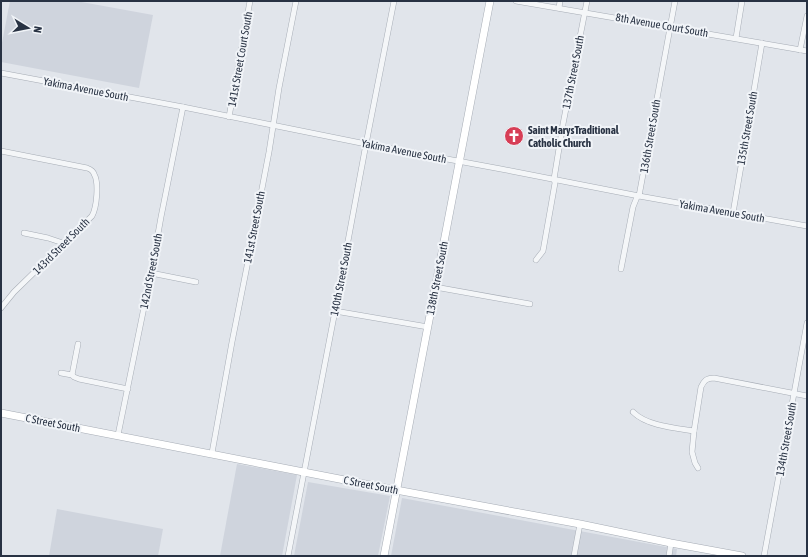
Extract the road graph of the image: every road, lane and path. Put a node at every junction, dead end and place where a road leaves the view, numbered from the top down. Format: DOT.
graph roads {
  1 [pos="250,1"];
  2 [pos="296,1"];
  3 [pos="394,1"];
  4 [pos="490,1"];
  5 [pos="519,1"];
  6 [pos="560,1"];
  7 [pos="587,1"];
  8 [pos="675,1"];
  9 [pos="742,1"];
  10 [pos="559,8"];
  11 [pos="585,12"];
  12 [pos="807,16"];
  13 [pos="670,27"];
  14 [pos="736,38"];
  15 [pos="762,43"];
  16 [pos="800,50"];
  17 [pos="807,51"];
  18 [pos="1,73"];
  19 [pos="183,107"];
  20 [pos="229,117"];
  21 [pos="273,125"];
  22 [pos="366,144"];
  23 [pos="1,151"];
  24 [pos="460,162"];
  25 [pos="554,179"];
  26 [pos="639,196"];
  27 [pos="733,213"];
  28 [pos="807,226"];
  29 [pos="24,233"];
  30 [pos="63,243"];
  31 [pos="536,260"];
  32 [pos="621,269"];
  33 [pos="151,273"];
  34 [pos="196,282"];
  35 [pos="435,287"];
  36 [pos="530,304"];
  37 [pos="1,308"];
  38 [pos="335,311"];
  39 [pos="807,323"];
  40 [pos="428,327"];
  41 [pos="78,344"];
  42 [pos="61,373"];
  43 [pos="72,375"];
  44 [pos="128,389"];
  45 [pos="794,394"];
  46 [pos="807,396"];
  47 [pos="633,412"];
  48 [pos="1,413"];
  49 [pos="694,431"];
  50 [pos="118,435"];
  51 [pos="212,453"];
  52 [pos="698,468"];
  53 [pos="304,472"];
  54 [pos="396,490"];
  55 [pos="580,524"];
  56 [pos="671,543"];
  57 [pos="288,556"];
  58 [pos="384,556"];
  59 [pos="574,556"];
  60 [pos="669,556"];
  61 [pos="742,556"];
  62 [pos="764,556"];
  1 -- 20 [label="street, 141st Street Court South"];
  2 -- 21 [label="street, 141st Street South"];
  3 -- 22 [label="street, 140th Street South"];
  4 -- 24 [label="street, 138th Street South"];
  5 -- 10 [label="street, 8th Avenue Court South"];
  6 -- 10 [label="street"];
  7 -- 11 [label="street, 137th Street South"];
  8 -- 13 [label="street, 136th Street South"];
  9 -- 14 [label="street"];
  10 -- 11 [label="street, 8th Avenue Court South"];
  11 -- 13 [label="street, 8th Avenue Court South"];
  11 -- 25 [label="street, 137th Street South"];
  12 -- 16 [label="street"];
  13 -- 14 [label="street, 8th Avenue Court South"];
  13 -- 26 [label="street, 136th Street South"];
  14 -- 15 [label="street, 8th Avenue Court South"];
  15 -- 16 [label="street, 8th Avenue Court South"];
  15 -- 27 [label="street, 135th Street South"];
  16 -- 17 [label="street, 8th Avenue Court South"];
  18 -- 19 [label="street, Yakima Avenue South"];
  19 -- 20 [label="street, Yakima Avenue South"];
  19 -- 33 [label="street, 142nd Street South"];
  20 -- 21 [label="street, Yakima Avenue South"];
  21 -- 22 [label="street, Yakima Avenue South"];
  21 -- 51 [label="street, 141st Street South"];
  22 -- 24 [label="street, Yakima Avenue South"];
  22 -- 38 [label="street, 140th Street South"];
  23 -- 30 [label="street, 143rd Street South"];
  24 -- 25 [label="street, Yakima Avenue South"];
  24 -- 35 [label="street, 138th Street South"];
  25 -- 26 [label="street, Yakima Avenue South"];
  25 -- 31 [label="street, 137th Street South"];
  26 -- 27 [label="street, Yakima Avenue South"];
  26 -- 32 [label="street, 136th Street South"];
  27 -- 28 [label="street, Yakima Avenue South"];
  29 -- 30 [label="street"];
  30 -- 37 [label="street, 143rd Street South"];
  33 -- 34 [label="street"];
  33 -- 44 [label="street, 142nd Street South"];
  35 -- 36 [label="street"];
  35 -- 40 [label="street, 138th Street South"];
  38 -- 40 [label="street"];
  38 -- 53 [label="street, 140th Street South"];
  39 -- 45 [label="street, 134th Street South"];
  40 -- 54 [label="street, 138th Street South"];
  41 -- 43 [label="street"];
  42 -- 43 [label="street"];
  43 -- 44 [label="street"];
  44 -- 50 [label="street, 142nd Street South"];
  45 -- 46 [label="street"];
  45 -- 49 [label="street"];
  45 -- 62 [label="street, 134th Street South"];
  47 -- 49 [label="street"];
  48 -- 50 [label="street, C Street South"];
  49 -- 52 [label="street"];
  50 -- 51 [label="street, C Street South"];
  51 -- 53 [label="street, C Street South"];
  53 -- 54 [label="street, C Street South"];
  53 -- 57 [label="street, 140th Street South"];
  54 -- 55 [label="street, C Street South"];
  54 -- 58 [label="street, 138th Street South"];
  55 -- 56 [label="street, C Street South"];
  55 -- 59 [label="street"];
  56 -- 60 [label="street"];
  56 -- 61 [label="street, C Street South"];
}
